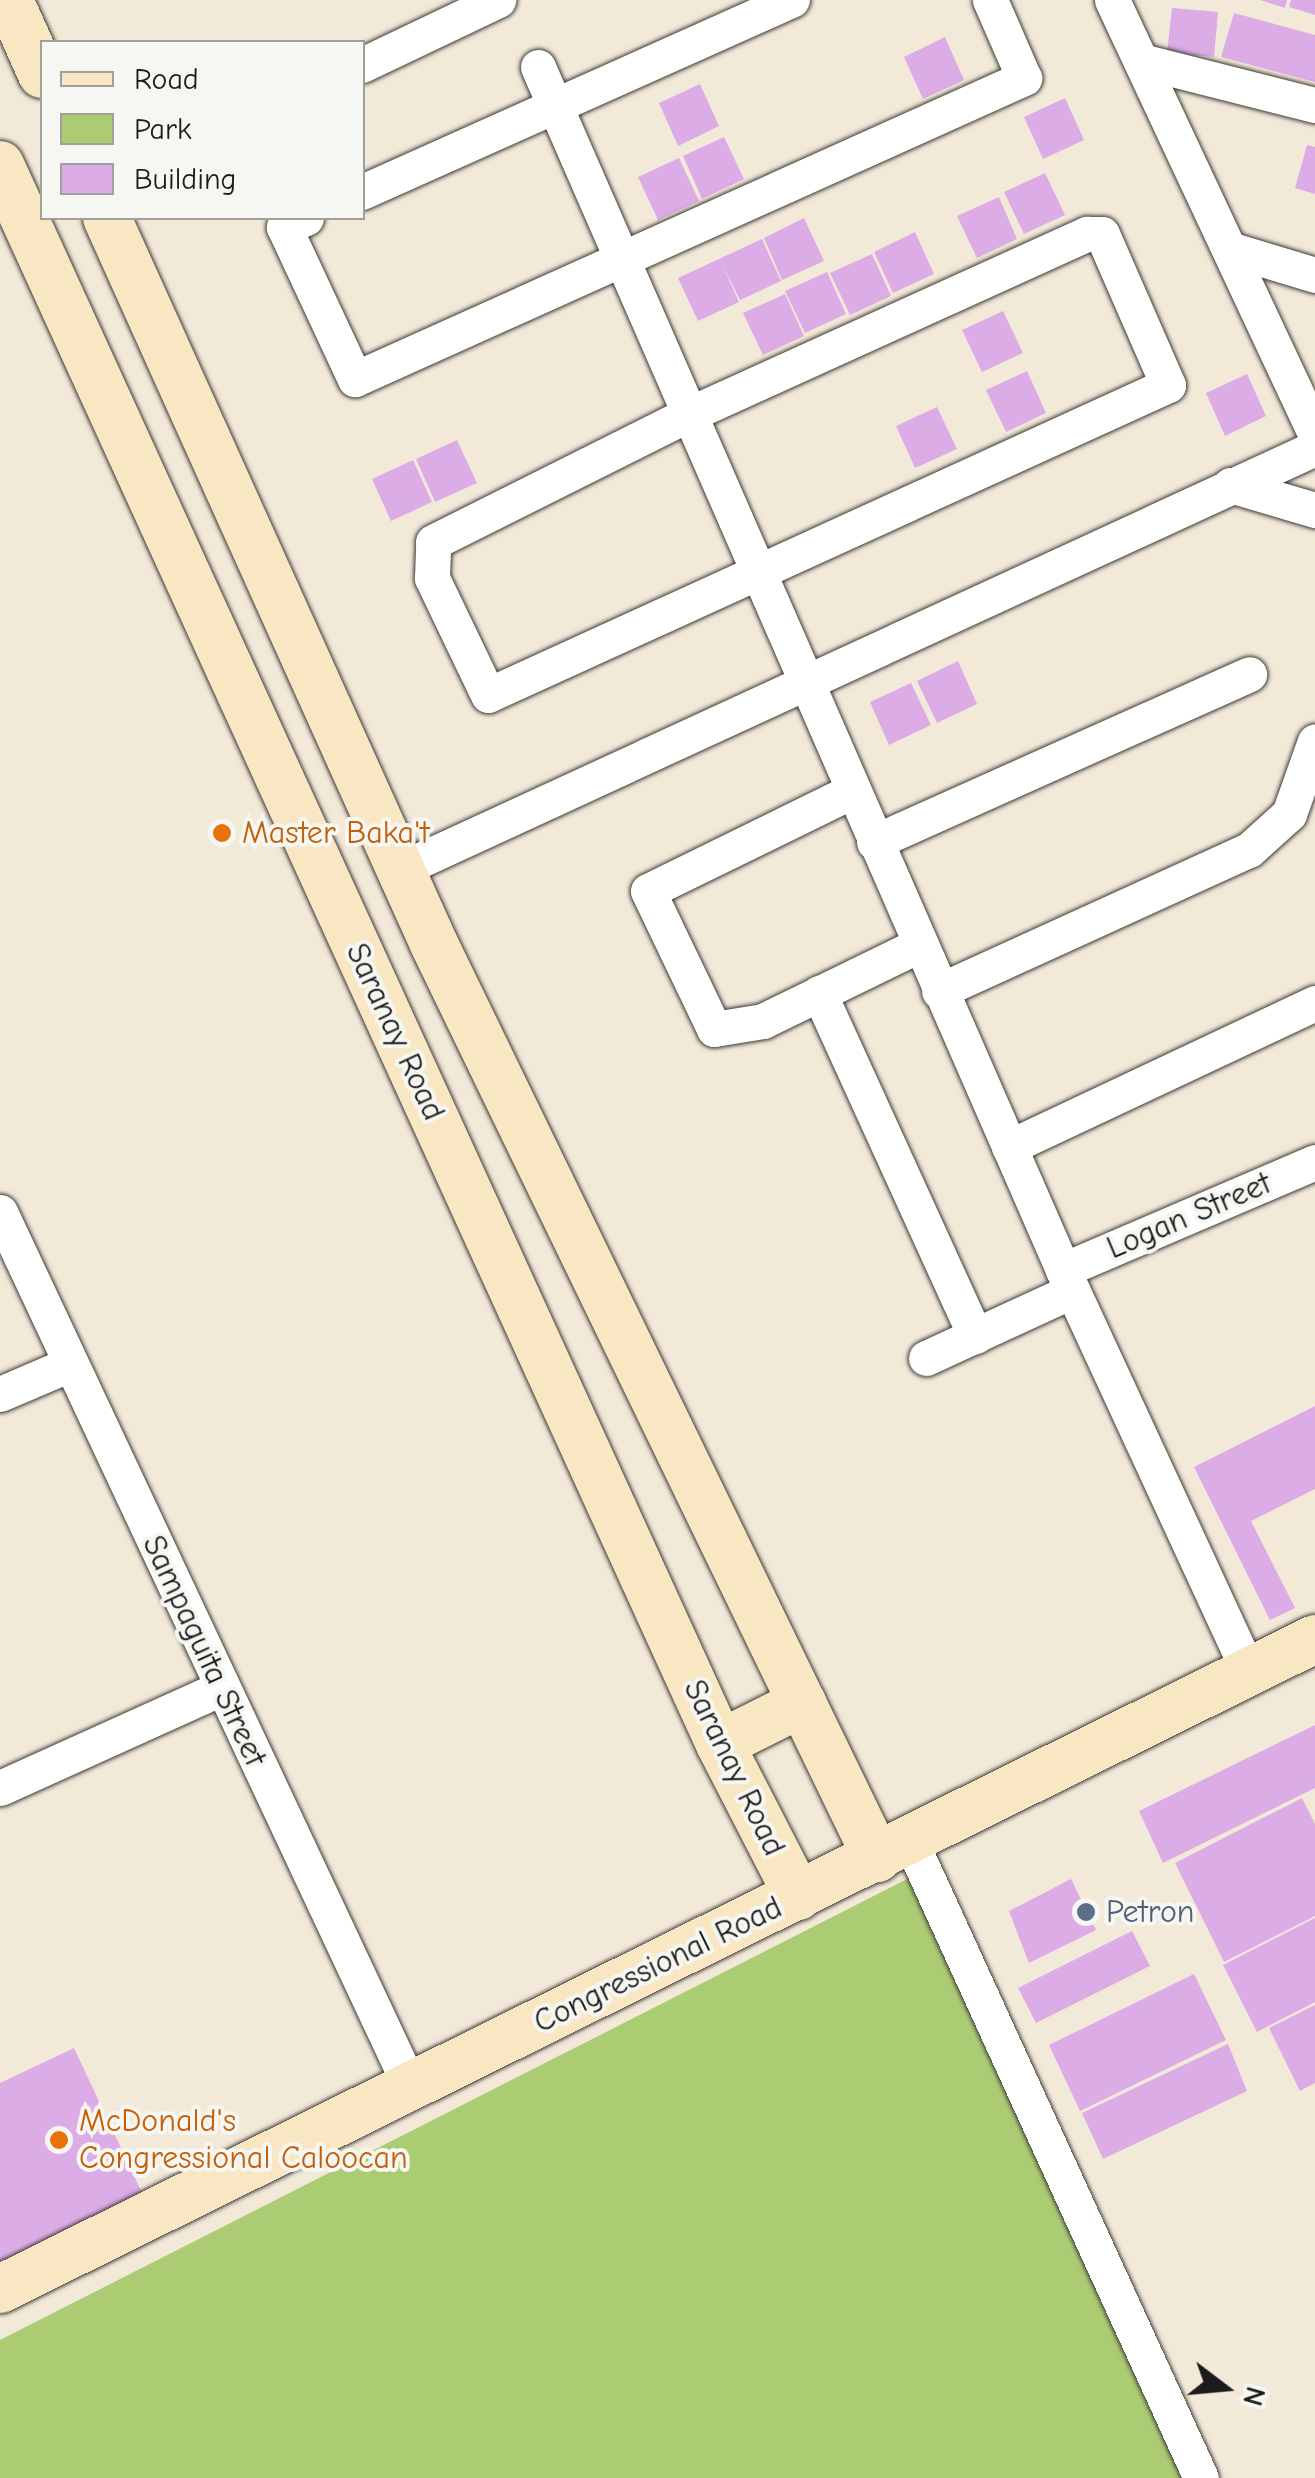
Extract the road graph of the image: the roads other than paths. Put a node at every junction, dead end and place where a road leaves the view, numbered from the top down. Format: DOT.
graph roads {
  1 [pos="9,0"];
  2 [pos="498,0"];
  3 [pos="792,0"];
  4 [pos="990,0"];
  5 [pos="1112,0"];
  6 [pos="1141,61"];
  7 [pos="365,63"];
  8 [pos="538,67"];
  9 [pos="40,70"];
  10 [pos="1315,105"];
  11 [pos="555,106"];
  12 [pos="0,165"];
  13 [pos="365,191"];
  14 [pos="108,220"];
  15 [pos="301,220"];
  16 [pos="23,226"];
  17 [pos="1228,249"];
  18 [pos="620,261"];
  19 [pos="1315,275"];
  20 [pos="685,416"];
  21 [pos="1315,434"];
  22 [pos="1315,448"];
  23 [pos="1230,485"];
  24 [pos="1315,510"];
  25 [pos="752,569"];
  26 [pos="1249,674"];
  27 [pos="804,685"];
  28 [pos="1315,741"];
  29 [pos="852,791"];
  30 [pos="874,842"];
  31 [pos="403,868"];
  32 [pos="919,944"];
  33 [pos="939,990"];
  34 [pos="819,993"];
  35 [pos="1315,1003"];
  36 [pos="1009,1147"];
  37 [pos="1315,1162"];
  38 [pos="0,1212"];
  39 [pos="1068,1281"];
  40 [pos="975,1336"];
  41 [pos="926,1358"];
  42 [pos="68,1365"];
  43 [pos="0,1394"];
  44 [pos="1315,1639"];
  45 [pos="1248,1672"];
  46 [pos="222,1688"];
  47 [pos="802,1703"];
  48 [pos="720,1744"];
  49 [pos="0,1788"];
  50 [pos="893,1848"];
  51 [pos="798,1896"];
  52 [pos="411,2088"];
  53 [pos="0,2289"];
  54 [pos="1201,2478"];
  1 -- 9 [label="street"];
  2 -- 7 [label="street"];
  3 -- 11 [label="street"];
  4 -- 18 [label="street"];
  5 -- 6 [label="street"];
  6 -- 10 [label="street"];
  6 -- 17 [label="street"];
  8 -- 11 [label="street"];
  11 -- 13 [label="street"];
  11 -- 18 [label="street"];
  12 -- 16 [label="street, Saranay Road"];
  14 -- 31 [label="street"];
  15 -- 18 [label="street"];
  16 -- 48 [label="street, Saranay Road"];
  17 -- 19 [label="street"];
  17 -- 21 [label="street"];
  18 -- 20 [label="street"];
  20 -- 25 [label="street"];
  20 -- 25 [label="street"];
  20 -- 25 [label="street"];
  22 -- 23 [label="street"];
  23 -- 24 [label="street"];
  23 -- 27 [label="street"];
  25 -- 27 [label="street"];
  26 -- 30 [label="street"];
  27 -- 29 [label="street"];
  27 -- 31 [label="street"];
  28 -- 33 [label="street"];
  29 -- 30 [label="street"];
  29 -- 34 [label="street"];
  30 -- 32 [label="street"];
  31 -- 47 [label="street"];
  32 -- 33 [label="street"];
  32 -- 34 [label="street"];
  33 -- 36 [label="street"];
  34 -- 40 [label="street"];
  35 -- 36 [label="street"];
  36 -- 39 [label="street"];
  37 -- 39 [label="street, Logan Street"];
  38 -- 42 [label="street, Sampaguita Street"];
  39 -- 40 [label="street, Logan Street"];
  39 -- 45 [label="street"];
  40 -- 41 [label="street, Logan Street"];
  42 -- 43 [label="street"];
  42 -- 46 [label="street, Sampaguita Street"];
  44 -- 45 [label="street, Congressional Road"];
  45 -- 50 [label="street, Congressional Road"];
  46 -- 49 [label="street"];
  46 -- 52 [label="street, Sampaguita Street"];
  47 -- 48 [label="street"];
  47 -- 50 [label="street"];
  48 -- 51 [label="street, Saranay Road"];
  50 -- 51 [label="street, Congressional Road"];
  50 -- 54 [label="street"];
  51 -- 52 [label="street, Congressional Road"];
  52 -- 53 [label="street, Congressional Road"];
}
